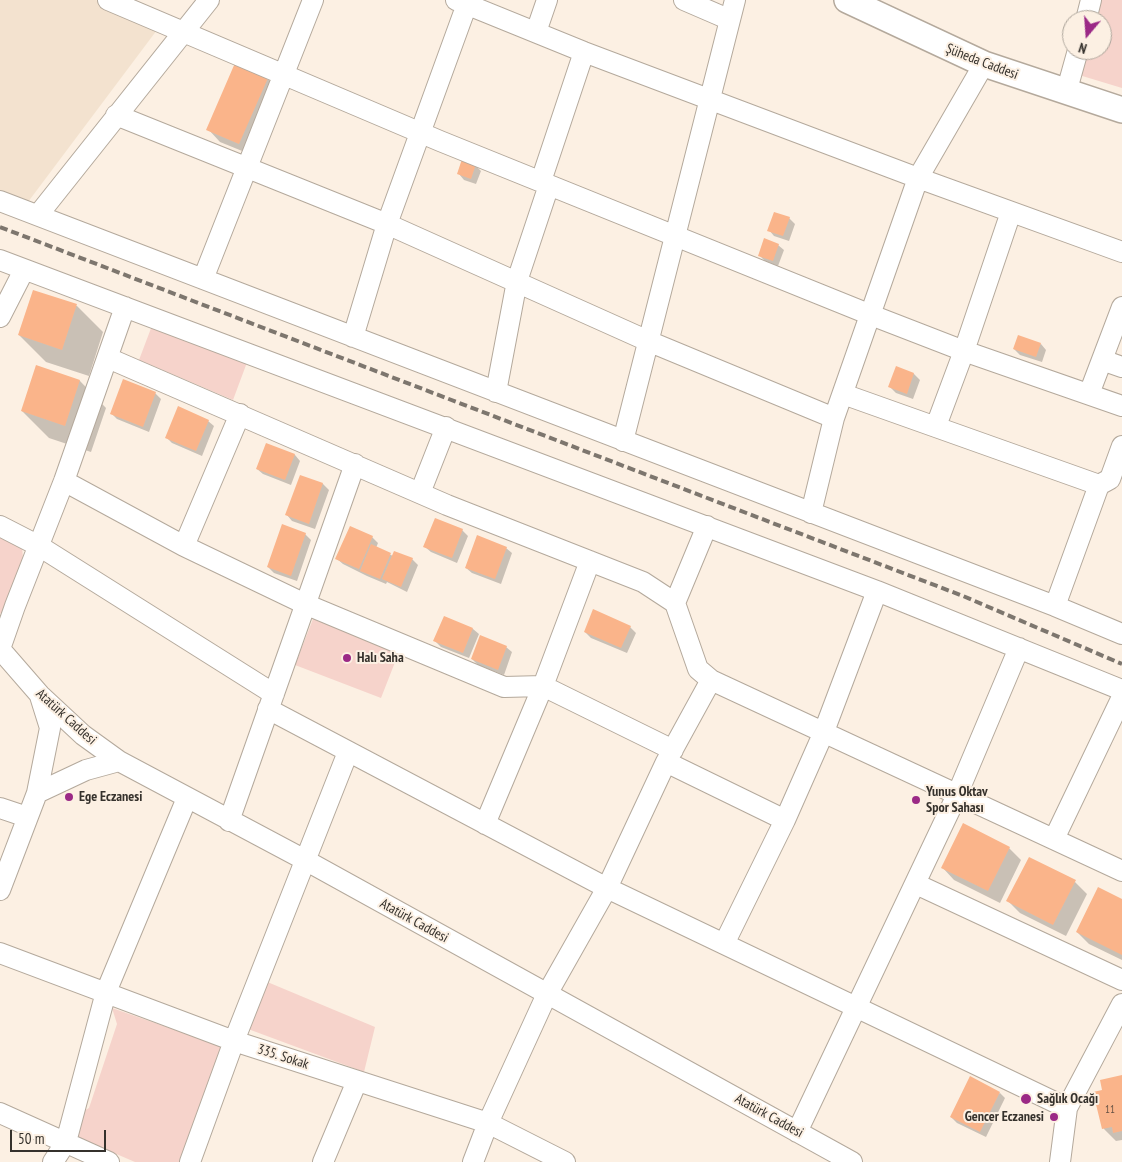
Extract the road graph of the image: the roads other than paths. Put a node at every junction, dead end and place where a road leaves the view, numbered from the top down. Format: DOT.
graph roads {
  1 [pos="108,0"];
  2 [pos="209,0"];
  3 [pos="313,0"];
  4 [pos="547,0"];
  5 [pos="684,0"];
  6 [pos="735,0"];
  7 [pos="847,0"];
  8 [pos="461,2"];
  9 [pos="140,6"];
  10 [pos="728,19"];
  11 [pos="184,31"];
  12 [pos="536,32"];
  13 [pos="584,52"];
  14 [pos="1075,60"];
  15 [pos="984,64"];
  16 [pos="285,75"];
  17 [pos="1066,93"];
  18 [pos="709,99"];
  19 [pos="1122,110"];
  20 [pos="116,115"];
  21 [pos="419,132"];
  22 [pos="246,167"];
  23 [pos="918,178"];
  24 [pos="545,183"];
  25 [pos="0,201"];
  26 [pos="1011,212"];
  27 [pos="38,215"];
  28 [pos="387,224"];
  29 [pos="674,234"];
  30 [pos="1122,252"];
  31 [pos="0,260"];
  32 [pos="24,270"];
  33 [pos="203,279"];
  34 [pos="517,281"];
  35 [pos="125,307"];
  36 [pos="1122,307"];
  37 [pos="871,315"];
  38 [pos="0,317"];
  39 [pos="353,337"];
  40 [pos="648,341"];
  41 [pos="964,351"];
  42 [pos="108,358"];
  43 [pos="1102,360"];
  44 [pos="1122,367"];
  45 [pos="496,392"];
  46 [pos="843,394"];
  47 [pos="1089,394"];
  48 [pos="1122,406"];
  49 [pos="240,414"];
  50 [pos="834,418"];
  51 [pos="936,426"];
  52 [pos="446,427"];
  53 [pos="623,441"];
  54 [pos="1122,446"];
  55 [pos="355,464"];
  56 [pos="64,481"];
  57 [pos="1099,485"];
  58 [pos="420,493"];
  59 [pos="810,513"];
  60 [pos="0,526"];
  61 [pos="706,526"];
  62 [pos="38,546"];
  63 [pos="184,546"];
  64 [pos="590,561"];
  65 [pos="877,591"];
  66 [pos="676,603"];
  67 [pos="306,604"];
  68 [pos="1055,606"];
  69 [pos="1122,634"];
  70 [pos="1019,648"];
  71 [pos="0,649"];
  72 [pos="710,680"];
  73 [pos="543,686"];
  74 [pos="1122,690"];
  75 [pos="40,695"];
  76 [pos="1122,697"];
  77 [pos="271,702"];
  78 [pos="823,734"];
  79 [pos="348,752"];
  80 [pos="669,756"];
  81 [pos="119,761"];
  82 [pos="36,793"];
  83 [pos="957,796"];
  84 [pos="187,798"];
  85 [pos="0,808"];
  86 [pos="27,817"];
  87 [pos="785,820"];
  88 [pos="230,821"];
  89 [pos="485,824"];
  90 [pos="1054,839"];
  91 [pos="305,860"];
  92 [pos="1122,871"];
  93 [pos="916,884"];
  94 [pos="607,888"];
  95 [pos="0,890"];
  96 [pos="724,944"];
  97 [pos="0,954"];
  98 [pos="1122,980"];
  99 [pos="106,992"];
  100 [pos="547,994"];
  101 [pos="856,1007"];
  102 [pos="1121,1008"];
  103 [pos="234,1041"];
  104 [pos="356,1081"];
  105 [pos="1067,1108"];
  106 [pos="0,1113"];
  107 [pos="488,1123"];
  108 [pos="797,1132"];
  109 [pos="66,1142"];
  110 [pos="53,1162"];
  111 [pos="109,1162"];
  112 [pos="190,1162"];
  113 [pos="323,1162"];
  114 [pos="473,1162"];
  115 [pos="565,1162"];
  116 [pos="852,1162"];
  117 [pos="1060,1162"];
  1 -- 9 [label="street"];
  2 -- 11 [label="street"];
  3 -- 16 [label="street"];
  4 -- 12 [label="street"];
  5 -- 10 [label="street"];
  6 -- 10 [label="street"];
  7 -- 15 [label="main road, Şüheda Caddesi"];
  8 -- 12 [label="street"];
  8 -- 21 [label="street"];
  9 -- 11 [label="street"];
  10 -- 18 [label="street"];
  11 -- 16 [label="street"];
  11 -- 20 [label="street"];
  12 -- 13 [label="street"];
  13 -- 18 [label="street"];
  13 -- 24 [label="street"];
  14 -- 17 [label="street"];
  15 -- 17 [label="main road, Şüheda Caddesi"];
  15 -- 23 [label="street"];
  16 -- 21 [label="street"];
  16 -- 22 [label="street"];
  17 -- 19 [label="main road, Şüheda Caddesi"];
  18 -- 23 [label="street"];
  18 -- 29 [label="street"];
  20 -- 22 [label="street"];
  20 -- 27 [label="street"];
  21 -- 24 [label="street"];
  21 -- 28 [label="street"];
  22 -- 28 [label="street"];
  22 -- 33 [label="street"];
  23 -- 26 [label="street"];
  23 -- 37 [label="street"];
  24 -- 29 [label="street"];
  24 -- 34 [label="street"];
  25 -- 27 [label="street"];
  26 -- 30 [label="street"];
  26 -- 41 [label="street"];
  27 -- 33 [label="street"];
  28 -- 34 [label="street"];
  28 -- 39 [label="street"];
  29 -- 37 [label="street"];
  29 -- 40 [label="street"];
  31 -- 32 [label="street"];
  32 -- 35 [label="street"];
  32 -- 38 [label="street"];
  33 -- 39 [label="street"];
  34 -- 40 [label="street"];
  34 -- 45 [label="street"];
  35 -- 42 [label="street"];
  35 -- 52 [label="street"];
  36 -- 43 [label="street"];
  37 -- 41 [label="street"];
  37 -- 46 [label="street"];
  39 -- 45 [label="street"];
  40 -- 50 [label="street"];
  40 -- 53 [label="street"];
  41 -- 47 [label="street"];
  41 -- 51 [label="street"];
  42 -- 49 [label="street"];
  42 -- 56 [label="street"];
  43 -- 44 [label="street"];
  43 -- 47 [label="street"];
  45 -- 53 [label="street"];
  46 -- 50 [label="street"];
  46 -- 51 [label="street"];
  47 -- 48 [label="street"];
  49 -- 55 [label="street"];
  49 -- 63 [label="street"];
  50 -- 59 [label="street"];
  51 -- 57 [label="street"];
  52 -- 58 [label="street"];
  52 -- 61 [label="street"];
  53 -- 59 [label="street"];
  54 -- 57 [label="street"];
  55 -- 58 [label="street"];
  55 -- 67 [label="street"];
  56 -- 62 [label="street"];
  56 -- 63 [label="street"];
  57 -- 68 [label="street"];
  58 -- 64 [label="street"];
  59 -- 68 [label="street"];
  60 -- 62 [label="street"];
  61 -- 65 [label="street"];
  61 -- 66 [label="street"];
  62 -- 71 [label="street"];
  62 -- 77 [label="street"];
  63 -- 67 [label="street"];
  64 -- 66 [label="street"];
  64 -- 73 [label="street"];
  65 -- 70 [label="street"];
  65 -- 78 [label="street"];
  66 -- 72 [label="street"];
  67 -- 73 [label="street"];
  67 -- 77 [label="street"];
  68 -- 69 [label="street"];
  70 -- 74 [label="street"];
  70 -- 83 [label="street"];
  71 -- 75 [label="street, Atatürk Caddesi"];
  72 -- 78 [label="street"];
  72 -- 80 [label="street"];
  73 -- 80 [label="street"];
  73 -- 89 [label="street"];
  75 -- 81 [label="street, Atatürk Caddesi"];
  75 -- 82 [label="street"];
  76 -- 90 [label="street"];
  77 -- 79 [label="street"];
  77 -- 88 [label="street"];
  78 -- 83 [label="street"];
  78 -- 87 [label="street"];
  79 -- 89 [label="street"];
  79 -- 91 [label="street"];
  80 -- 87 [label="street"];
  80 -- 94 [label="street"];
  81 -- 82 [label="street"];
  81 -- 84 [label="street, Atatürk Caddesi"];
  82 -- 86 [label="street"];
  83 -- 90 [label="street"];
  83 -- 93 [label="street"];
  84 -- 88 [label="street, Atatürk Caddesi"];
  84 -- 99 [label="street"];
  85 -- 86 [label="street"];
  86 -- 95 [label="street"];
  87 -- 96 [label="street"];
  88 -- 91 [label="street, Atatürk Caddesi"];
  89 -- 94 [label="street"];
  90 -- 92 [label="street"];
  91 -- 100 [label="street, Atatürk Caddesi"];
  91 -- 103 [label="street"];
  93 -- 98 [label="street"];
  93 -- 101 [label="street"];
  94 -- 96 [label="street"];
  94 -- 100 [label="street"];
  96 -- 101 [label="street"];
  97 -- 99 [label="street, 335. Sokak"];
  99 -- 103 [label="street, 335. Sokak"];
  99 -- 109 [label="street"];
  100 -- 107 [label="street"];
  100 -- 108 [label="street, Atatürk Caddesi"];
  101 -- 105 [label="street"];
  101 -- 108 [label="street"];
  102 -- 105 [label="street"];
  103 -- 104 [label="street, 335. Sokak"];
  103 -- 112 [label="street"];
  104 -- 107 [label="street, 335. Sokak"];
  104 -- 113 [label="street"];
  105 -- 117 [label="street"];
  106 -- 109 [label="street"];
  107 -- 114 [label="street"];
  107 -- 115 [label="street, 335. Sokak"];
  108 -- 116 [label="street, Atatürk Caddesi"];
  109 -- 110 [label="street"];
  109 -- 111 [label="street"];
}
